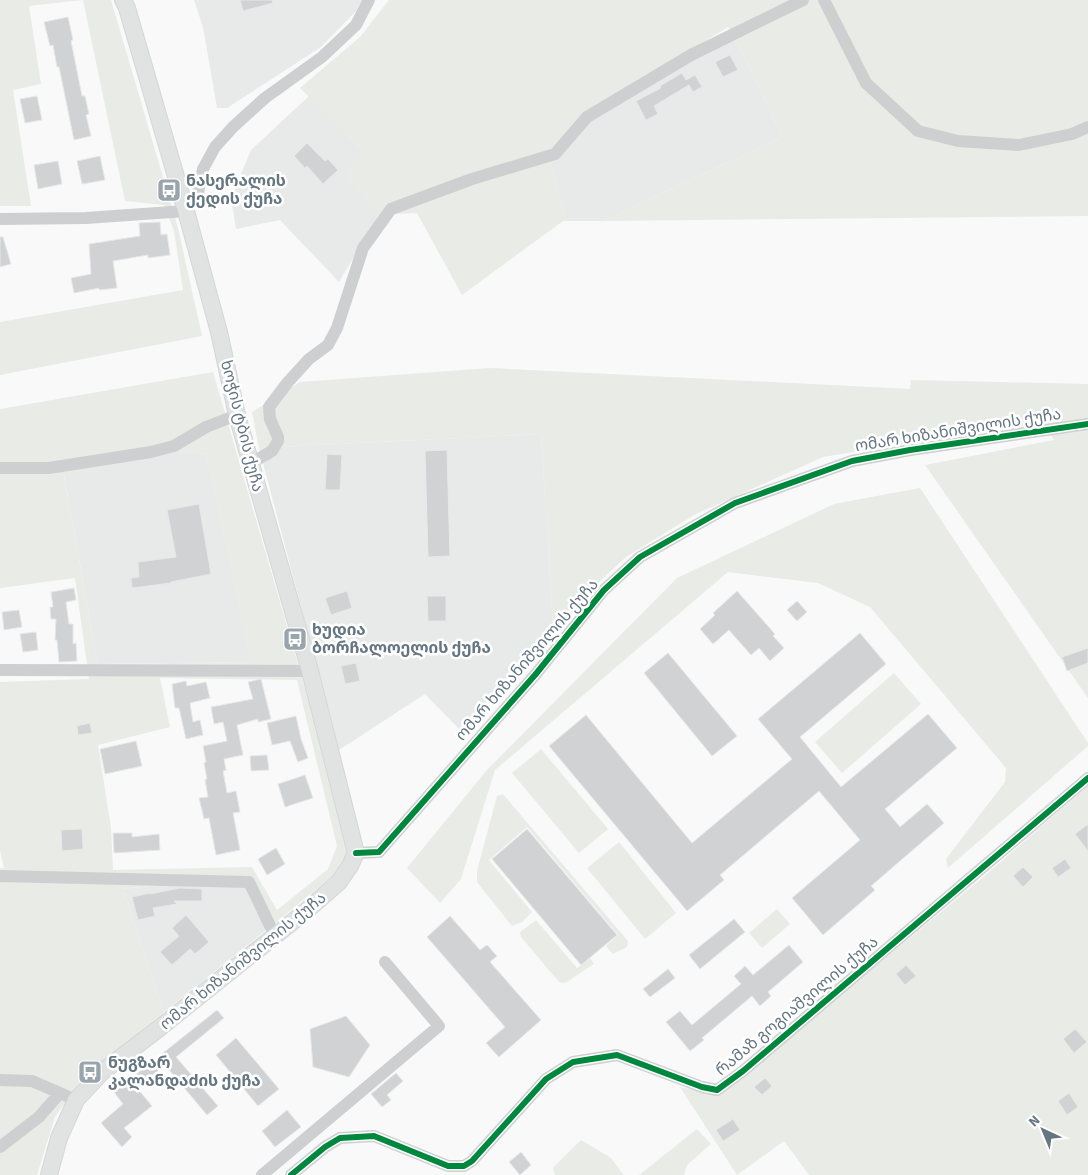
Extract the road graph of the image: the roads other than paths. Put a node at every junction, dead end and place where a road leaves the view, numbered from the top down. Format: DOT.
graph roads {
  1 [pos="123,0"];
  2 [pos="369,0"];
  3 [pos="803,0"];
  4 [pos="824,0"];
  5 [pos="1088,127"];
  6 [pos="186,211"];
  7 [pos="0,219"];
  8 [pos="238,415"];
  9 [pos="1088,424"];
  10 [pos="251,463"];
  11 [pos="0,468"];
  12 [pos="0,670"];
  13 [pos="310,671"];
  14 [pos="1088,778"];
  15 [pos="356,853"];
  16 [pos="0,876"];
  17 [pos="275,936"];
  18 [pos="385,962"];
  19 [pos="0,1080"];
  20 [pos="60,1093"];
  21 [pos="76,1100"];
  22 [pos="0,1147"];
  23 [pos="463,1171"];
  24 [pos="49,1175"];
  25 [pos="262,1175"];
  26 [pos="291,1175"];
  1 -- 6 [label="main road, ხოჭის ტბის ქუჩა"];
  2 -- 6 [label="street"];
  3 -- 10 [label="street"];
  4 -- 5 [label="street"];
  6 -- 7 [label="street"];
  6 -- 8 [label="main road, ხოჭის ტბის ქუჩა"];
  8 -- 10 [label="main road, ხოჭის ტბის ქუჩა"];
  8 -- 11 [label="street"];
  9 -- 15 [label="street, ომარ ხიზანიშვილის ქუჩა"];
  10 -- 13 [label="main road, ხოჭის ტბის ქუჩა"];
  12 -- 13 [label="street"];
  13 -- 15 [label="main road, ხოჭის ტბის ქუჩა"];
  14 -- 23 [label="street, რამაზ გოგიაშვილის ქუჩა"];
  15 -- 17 [label="main road, ომარ ხიზანიშვილის ქუჩა"];
  16 -- 17 [label="street"];
  17 -- 21 [label="main road, ომარ ხიზანიშვილის ქუჩა"];
  18 -- 25 [label="street"];
  19 -- 20 [label="street"];
  20 -- 21 [label="street"];
  20 -- 22 [label="street"];
  21 -- 24 [label="main road, ომარ ხიზანიშვილის ქუჩა"];
  23 -- 26 [label="street, რამაზ გოგიაშვილის ქუჩა"];
}
